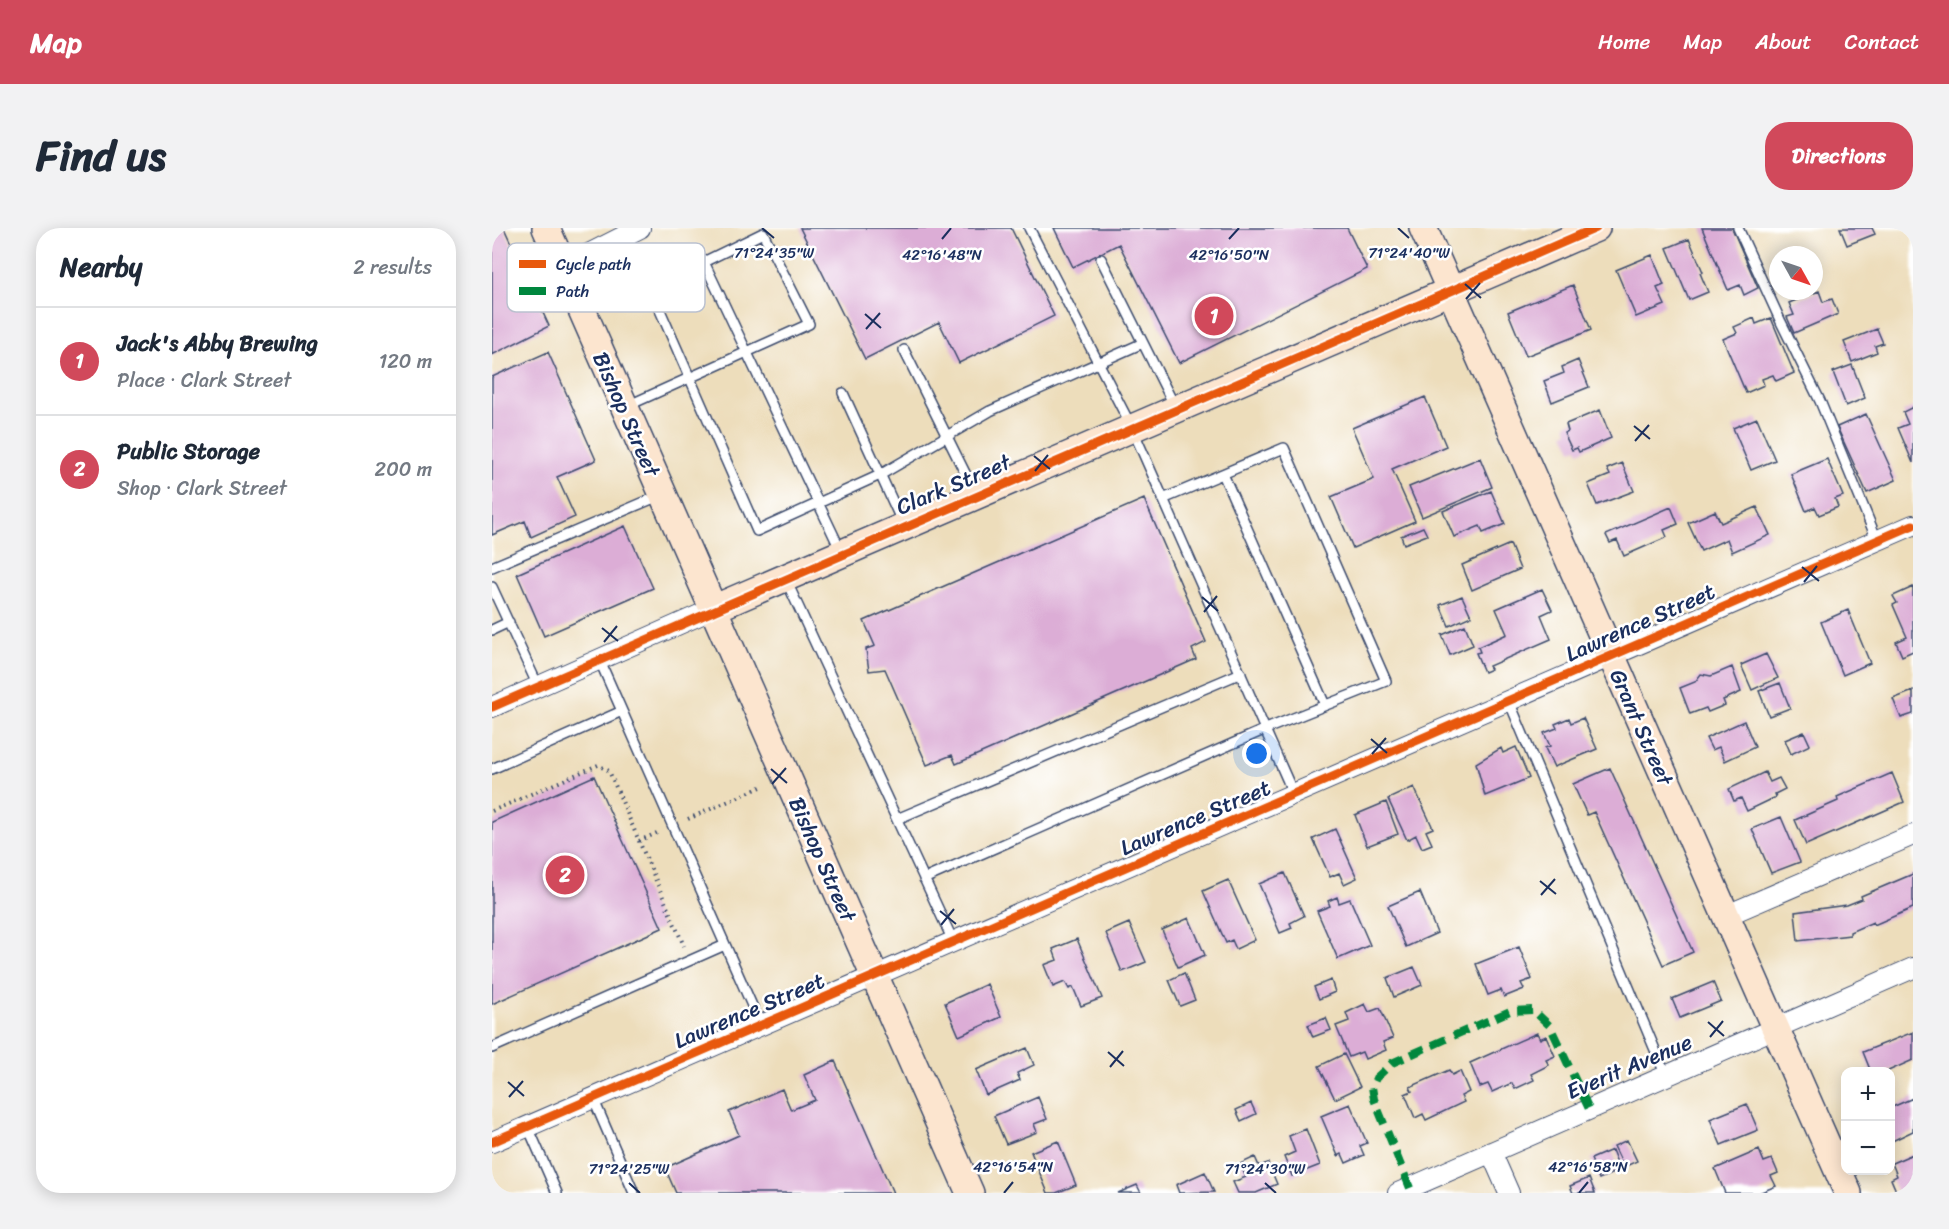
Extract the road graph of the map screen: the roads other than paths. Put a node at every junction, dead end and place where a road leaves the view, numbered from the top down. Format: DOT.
graph roads {
  1 [pos="546,228"];
  2 [pos="1029,228"];
  3 [pos="1423,228"];
  4 [pos="1738,228"];
  5 [pos="1590,229"];
  6 [pos="634,231"];
  7 [pos="553,243"];
  8 [pos="610,243"];
  9 [pos="1101,260"];
  10 [pos="705,262"];
  11 [pos="705,264"];
  12 [pos="1451,292"];
  13 [pos="583,312"];
  14 [pos="661,312"];
  15 [pos="1143,343"];
  16 [pos="904,350"];
  17 [pos="746,352"];
  18 [pos="1099,365"];
  19 [pos="690,378"];
  20 [pos="843,393"];
  21 [pos="625,408"];
  22 [pos="1176,410"];
  23 [pos="1132,428"];
  24 [pos="947,436"];
  25 [pos="880,474"];
  26 [pos="1223,474"];
  27 [pos="663,494"];
  28 [pos="976,495"];
  29 [pos="1163,499"];
  30 [pos="819,503"];
  31 [pos="1913,525"];
  32 [pos="904,527"];
  33 [pos="1877,540"];
  34 [pos="842,553"];
  35 [pos="492,567"];
  36 [pos="785,578"];
  37 [pos="492,587"];
  38 [pos="713,609"];
  39 [pos="508,622"];
  40 [pos="492,630"];
  41 [pos="1611,656"];
  42 [pos="599,659"];
  43 [pos="1241,673"];
  44 [pos="538,686"];
  45 [pos="1509,701"];
  46 [pos="1325,705"];
  47 [pos="492,707"];
  48 [pos="622,711"];
  49 [pos="1266,729"];
  50 [pos="492,769"];
  51 [pos="1294,795"];
  52 [pos="897,819"];
  53 [pos="1913,835"];
  54 [pos="924,879"];
  55 [pos="1725,916"];
  56 [pos="954,943"];
  57 [pos="725,945"];
  58 [pos="1913,968"];
  59 [pos="875,976"];
  60 [pos="761,1026"];
  61 [pos="1776,1028"];
  62 [pos="492,1048"];
  63 [pos="1666,1076"];
  64 [pos="594,1098"];
  65 [pos="528,1127"];
  66 [pos="492,1142"];
  67 [pos="1491,1152"];
  68 [pos="557,1193"];
  69 [pos="634,1193"];
  70 [pos="970,1193"];
  71 [pos="1398,1193"];
  72 [pos="1509,1193"];
  73 [pos="1848,1193"];
  1 -- 7 [label="street, Bishop Street"];
  2 -- 18 [label="lane"];
  3 -- 12 [label="street, Grant Street"];
  4 -- 33 [label="lane"];
  5 -- 12 [label="street, Clark Street"];
  6 -- 8 [label="street"];
  9 -- 15 [label="lane"];
  10 -- 17 [label="lane"];
  11 -- 17 [label="lane"];
  12 -- 22 [label="street, Clark Street"];
  12 -- 41 [label="street, Grant Street"];
  13 -- 21 [label="street, Bishop Street"];
  14 -- 19 [label="lane"];
  15 -- 18 [label="lane"];
  15 -- 22 [label="lane"];
  16 -- 24 [label="lane"];
  17 -- 19 [label="lane"];
  17 -- 30 [label="lane"];
  18 -- 23 [label="lane"];
  18 -- 24 [label="lane"];
  19 -- 21 [label="lane"];
  19 -- 30 [label="lane"];
  20 -- 25 [label="lane"];
  21 -- 27 [label="street, Bishop Street"];
  22 -- 23 [label="street, Clark Street"];
  23 -- 28 [label="street, Clark Street"];
  23 -- 29 [label="lane"];
  24 -- 25 [label="lane"];
  24 -- 28 [label="lane"];
  25 -- 30 [label="lane"];
  25 -- 32 [label="lane"];
  26 -- 29 [label="lane"];
  26 -- 46 [label="lane"];
  26 -- 46 [label="lane"];
  27 -- 35 [label="lane"];
  27 -- 38 [label="street, Bishop Street"];
  28 -- 32 [label="street, Clark Street"];
  29 -- 43 [label="lane"];
  30 -- 34 [label="lane"];
  31 -- 33 [label="street, Lawrence Street"];
  32 -- 34 [label="street, Clark Street"];
  33 -- 41 [label="street, Lawrence Street"];
  34 -- 36 [label="street, Clark Street"];
  36 -- 38 [label="street, Clark Street"];
  36 -- 52 [label="lane"];
  37 -- 39 [label="lane"];
  38 -- 42 [label="street, Clark Street"];
  38 -- 59 [label="street, Bishop Street"];
  39 -- 40 [label="lane"];
  39 -- 44 [label="lane"];
  41 -- 45 [label="street, Lawrence Street"];
  41 -- 55 [label="street, Grant Street"];
  42 -- 44 [label="street, Clark Street"];
  42 -- 48 [label="lane"];
  43 -- 49 [label="lane"];
  43 -- 52 [label="lane"];
  44 -- 47 [label="street, Clark Street"];
  45 -- 51 [label="street, Lawrence Street"];
  45 -- 63 [label="lane"];
  46 -- 49 [label="lane"];
  48 -- 50 [label="lane"];
  48 -- 57 [label="lane"];
  49 -- 51 [label="lane"];
  49 -- 54 [label="lane"];
  51 -- 56 [label="street, Lawrence Street"];
  52 -- 54 [label="lane"];
  53 -- 55 [label="street"];
  54 -- 56 [label="lane"];
  55 -- 61 [label="street, Grant Street"];
  56 -- 59 [label="street, Lawrence Street"];
  57 -- 60 [label="lane"];
  57 -- 62 [label="lane"];
  58 -- 61 [label="street, Everit Avenue"];
  59 -- 60 [label="street, Lawrence Street"];
  59 -- 70 [label="street, Bishop Street"];
  60 -- 64 [label="street, Lawrence Street"];
  61 -- 63 [label="street, Everit Avenue"];
  61 -- 73 [label="street, Grant Street"];
  63 -- 67 [label="street, Everit Avenue"];
  64 -- 65 [label="street, Lawrence Street"];
  64 -- 69 [label="lane"];
  65 -- 66 [label="street, Lawrence Street"];
  65 -- 68 [label="lane"];
  67 -- 71 [label="street, Everit Avenue"];
  67 -- 72 [label="street"];
}
